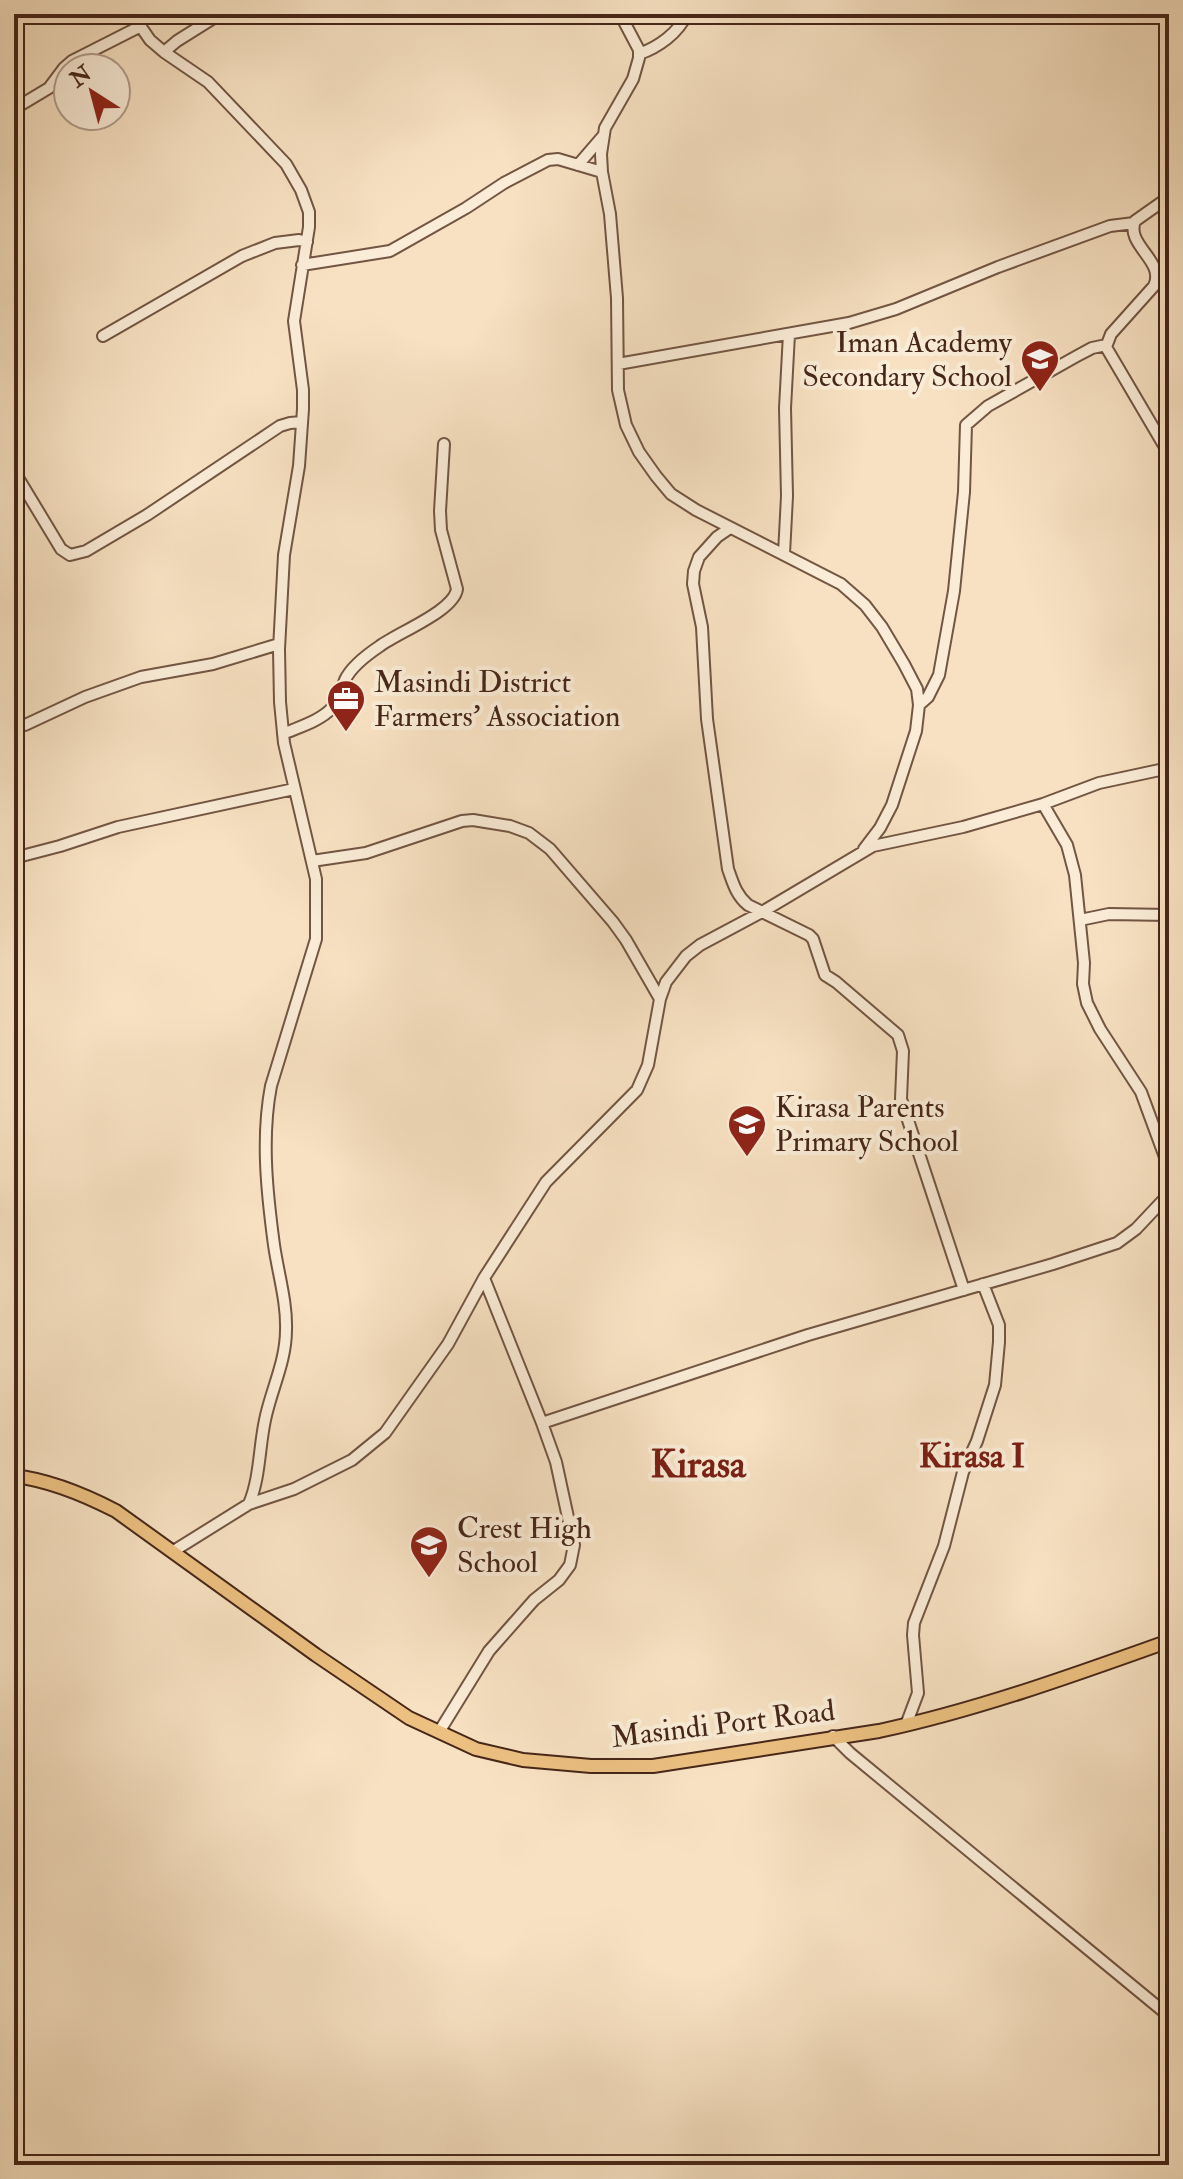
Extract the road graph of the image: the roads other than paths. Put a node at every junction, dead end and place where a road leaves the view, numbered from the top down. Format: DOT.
graph roads {
  1 [pos="132,14"];
  2 [pos="220,14"];
  3 [pos="620,14"];
  4 [pos="687,14"];
  5 [pos="139,27"];
  6 [pos="164,52"];
  7 [pos="639,54"];
  8 [pos="14,109"];
  9 [pos="603,136"];
  10 [pos="578,165"];
  11 [pos="602,172"];
  12 [pos="1169,197"];
  13 [pos="1134,223"];
  14 [pos="307,242"];
  15 [pos="302,265"];
  16 [pos="789,334"];
  17 [pos="103,336"];
  18 [pos="1106,345"];
  19 [pos="618,364"];
  20 [pos="302,422"];
  21 [pos="444,444"];
  22 [pos="1169,454"];
  23 [pos="14,471"];
  24 [pos="730,528"];
  25 [pos="784,554"];
  26 [pos="279,644"];
  27 [pos="919,705"];
  28 [pos="25,725"];
  29 [pos="283,734"];
  30 [pos="1169,768"];
  31 [pos="294,789"];
  32 [pos="1043,804"];
  33 [pos="863,850"];
  34 [pos="14,858"];
  35 [pos="312,861"];
  36 [pos="762,912"];
  37 [pos="1169,915"];
  38 [pos="1080,920"];
  39 [pos="660,999"];
  40 [pos="1169,1168"];
  41 [pos="1169,1194"];
  42 [pos="484,1278"];
  43 [pos="983,1284"];
  44 [pos="964,1290"];
  45 [pos="542,1423"];
  46 [pos="14,1476"];
  47 [pos="249,1504"];
  48 [pos="172,1552"];
  49 [pos="1169,1641"];
  50 [pos="906,1725"];
  51 [pos="439,1732"];
  52 [pos="833,1736"];
  53 [pos="1169,2016"];
  1 -- 5 [label="street"];
  2 -- 6 [label="street"];
  3 -- 7 [label="street"];
  4 -- 7 [label="street"];
  5 -- 6 [label="street"];
  5 -- 8 [label="street"];
  6 -- 14 [label="street"];
  7 -- 9 [label="street"];
  9 -- 10 [label="street"];
  9 -- 11 [label="street"];
  10 -- 11 [label="street"];
  10 -- 15 [label="street"];
  11 -- 19 [label="street"];
  12 -- 13 [label="street"];
  13 -- 16 [label="street"];
  13 -- 18 [label="street"];
  14 -- 15 [label="street"];
  14 -- 17 [label="street"];
  15 -- 20 [label="street"];
  16 -- 19 [label="street"];
  16 -- 25 [label="street"];
  18 -- 22 [label="street"];
  18 -- 27 [label="street"];
  19 -- 24 [label="street"];
  20 -- 23 [label="street"];
  20 -- 26 [label="street"];
  21 -- 29 [label="street"];
  24 -- 25 [label="street"];
  24 -- 36 [label="street"];
  25 -- 27 [label="street"];
  26 -- 28 [label="street"];
  26 -- 29 [label="street"];
  27 -- 33 [label="street"];
  29 -- 31 [label="street"];
  30 -- 32 [label="street"];
  31 -- 34 [label="street"];
  31 -- 35 [label="street"];
  32 -- 33 [label="street"];
  32 -- 38 [label="street"];
  33 -- 36 [label="street"];
  35 -- 39 [label="street"];
  35 -- 47 [label="street"];
  36 -- 39 [label="street"];
  36 -- 44 [label="street"];
  37 -- 38 [label="street"];
  38 -- 40 [label="street"];
  39 -- 42 [label="street"];
  41 -- 43 [label="street"];
  42 -- 45 [label="street"];
  42 -- 47 [label="street"];
  43 -- 44 [label="street"];
  43 -- 50 [label="street"];
  44 -- 45 [label="street"];
  45 -- 51 [label="street"];
  46 -- 48 [label="main road, Masindi Port Road"];
  47 -- 48 [label="street"];
  48 -- 51 [label="main road, Masindi Port Road"];
  49 -- 50 [label="main road, Masindi Port Road"];
  50 -- 52 [label="main road, Masindi Port Road"];
  51 -- 52 [label="main road, Masindi Port Road"];
  52 -- 53 [label="street"];
}
